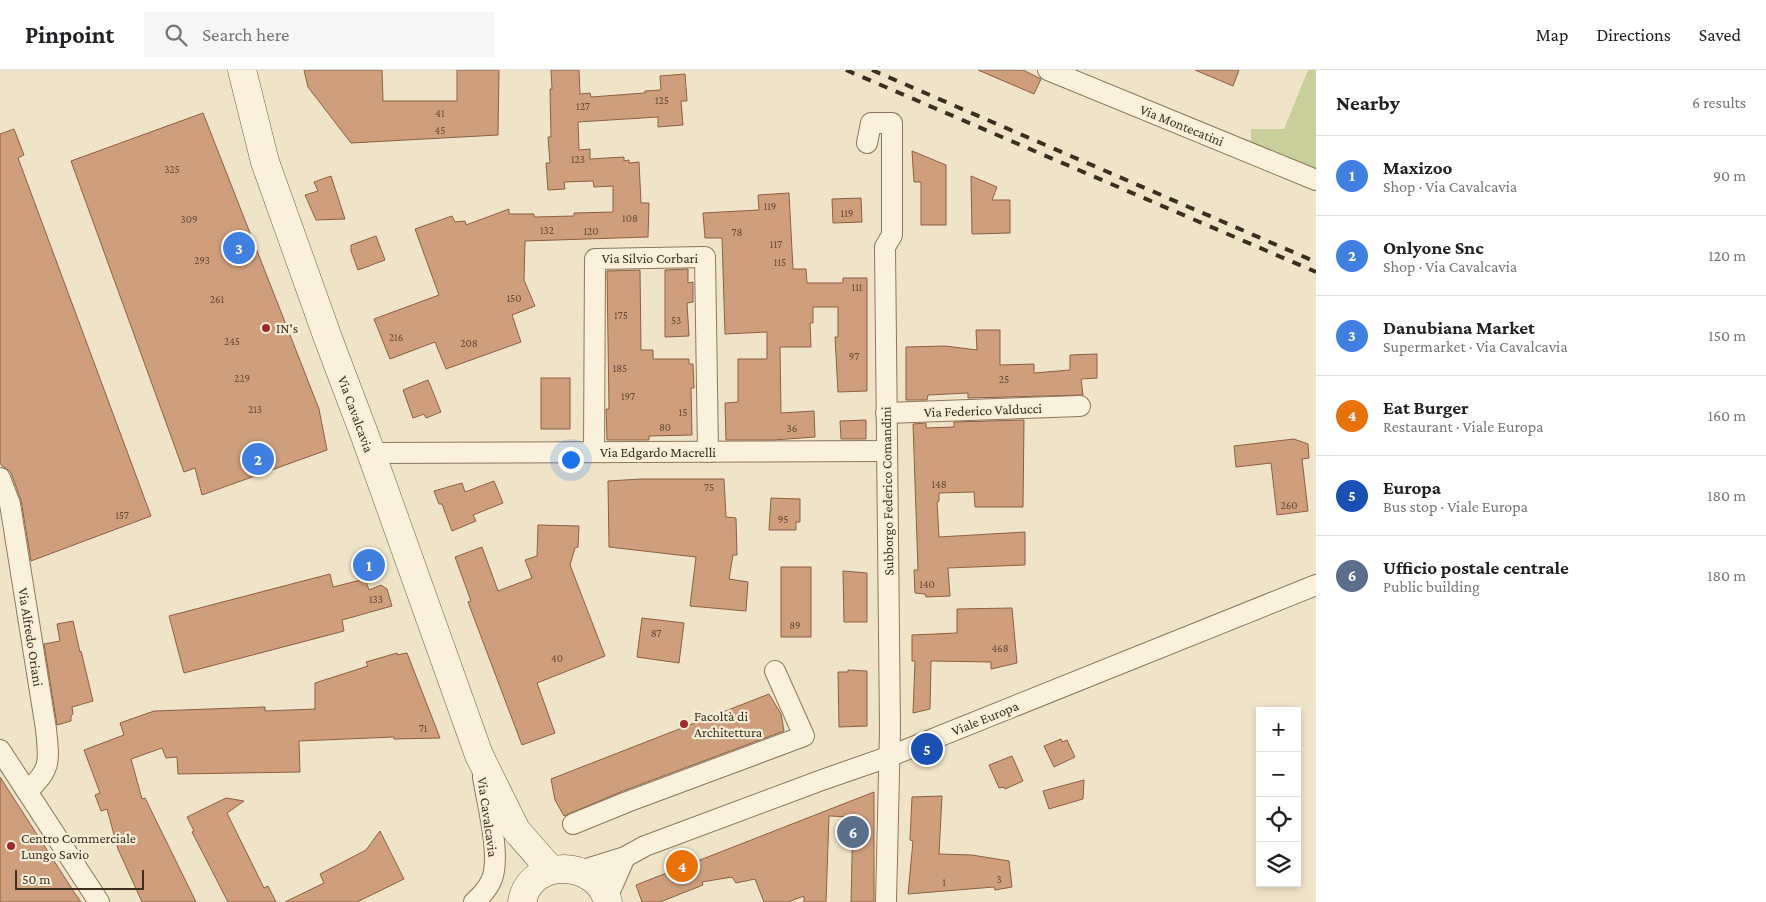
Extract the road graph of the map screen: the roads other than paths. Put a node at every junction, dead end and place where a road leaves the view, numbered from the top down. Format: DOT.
graph roads {
  1 [pos="242,70"];
  2 [pos="1048,70"];
  3 [pos="867,143"];
  4 [pos="1316,180"];
  5 [pos="1080,406"];
  6 [pos="886,414"];
  7 [pos="886,451"];
  8 [pos="594,452"];
  9 [pos="708,452"];
  10 [pos="371,454"];
  11 [pos="0,478"];
  12 [pos="1316,586"];
  13 [pos="776,671"];
  14 [pos="0,750"];
  15 [pos="479,756"];
  16 [pos="888,758"];
  17 [pos="27,791"];
  18 [pos="573,824"];
  19 [pos="516,830"];
  20 [pos="625,857"];
  21 [pos="551,870"];
  22 [pos="580,871"];
  23 [pos="522,899"];
  24 [pos="607,900"];
  25 [pos="99,902"];
  26 [pos="474,902"];
  27 [pos="886,902"];
  1 -- 10 [label="main road, Via Cavalcavia"];
  2 -- 4 [label="street, Via Montecatini"];
  3 -- 6 [label="street, Subborgo Federico Comandini"];
  5 -- 6 [label="street, Via Federico Valducci"];
  6 -- 7 [label="street, Subborgo Federico Comandini"];
  7 -- 9 [label="street, Via Edgardo Macrelli"];
  7 -- 16 [label="street, Subborgo Federico Comandini"];
  8 -- 9 [label="street, Via Edgardo Macrelli"];
  8 -- 9 [label="street, Via Silvio Corbari"];
  8 -- 10 [label="street, Via Edgardo Macrelli"];
  10 -- 15 [label="main road, Via Cavalcavia"];
  11 -- 17 [label="street, Via Alfredo Oriani"];
  12 -- 16 [label="street, Viale Europa"];
  13 -- 18 [label="street"];
  14 -- 17 [label="street"];
  15 -- 19 [label="main road, Via Cavalcavia"];
  15 -- 26 [label="street, Via Cavalcavia"];
  16 -- 20 [label="street, Viale Europa"];
  16 -- 27 [label="street, Subborgo Federico Comandini"];
  17 -- 25 [label="street"];
  19 -- 21 [label="main road, Via Cavalcavia"];
  19 -- 23 [label="main road, Via Cavalcavia"];
  20 -- 22 [label="street, Viale Europa"];
  20 -- 24 [label="street"];
  21 -- 22 [label="main road"];
  21 -- 23 [label="main road"];
  22 -- 24 [label="main road"];
}
